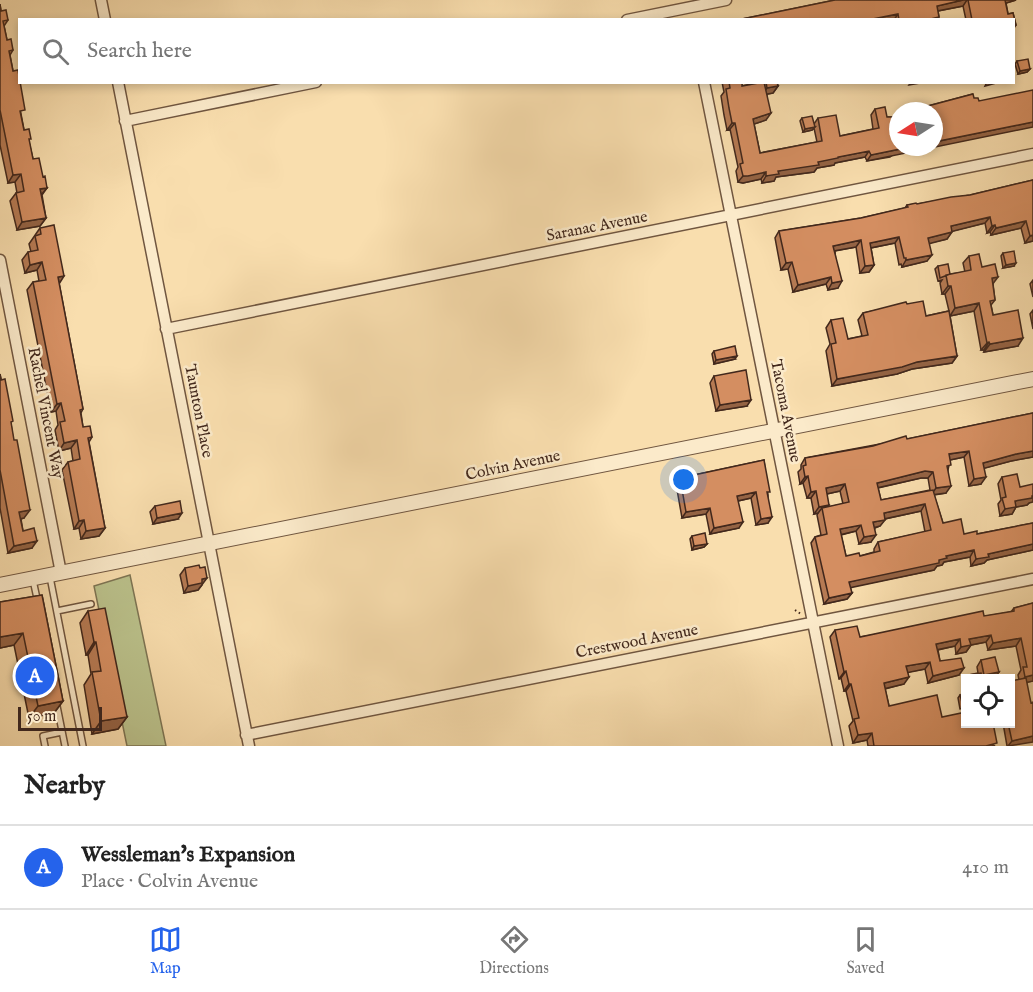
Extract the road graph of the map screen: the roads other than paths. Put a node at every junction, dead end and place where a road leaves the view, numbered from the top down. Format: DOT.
graph roads {
  1 [pos="101,0"];
  2 [pos="726,0"];
  3 [pos="689,8"];
  4 [pos="105,18"];
  5 [pos="637,18"];
  6 [pos="118,84"];
  7 [pos="306,84"];
  8 [pos="704,84"];
  9 [pos="125,121"];
  10 [pos="1033,154"];
  11 [pos="731,215"];
  12 [pos="0,260"];
  13 [pos="166,329"];
  14 [pos="1033,379"];
  15 [pos="774,430"];
  16 [pos="208,544"];
  17 [pos="55,574"];
  18 [pos="33,578"];
  19 [pos="1033,579"];
  20 [pos="0,585"];
  21 [pos="91,604"];
  22 [pos="38,607"];
  23 [pos="57,611"];
  24 [pos="813,622"];
  25 [pos="56,698"];
  26 [pos="62,732"];
  27 [pos="248,740"];
  28 [pos="45,746"];
  29 [pos="65,746"];
  30 [pos="83,746"];
  31 [pos="838,746"];
  1 -- 4 [label="street"];
  2 -- 3 [label="street"];
  3 -- 5 [label="street"];
  6 -- 9 [label="street, Taunton Place"];
  7 -- 9 [label="street"];
  8 -- 11 [label="street, Tacoma Avenue"];
  9 -- 13 [label="street, Taunton Place"];
  10 -- 11 [label="street, Saranac Avenue"];
  11 -- 13 [label="street, Saranac Avenue"];
  11 -- 15 [label="street, Tacoma Avenue"];
  12 -- 17 [label="street, Rachel Vincent Way"];
  13 -- 16 [label="street, Taunton Place"];
  14 -- 15 [label="street, Colvin Avenue"];
  15 -- 16 [label="street, Colvin Avenue"];
  15 -- 24 [label="street, Tacoma Avenue"];
  16 -- 17 [label="street, Colvin Avenue"];
  16 -- 27 [label="street, Taunton Place"];
  17 -- 18 [label="street, Colvin Avenue"];
  17 -- 23 [label="lane"];
  18 -- 20 [label="street, Colvin Avenue"];
  18 -- 22 [label="lane"];
  19 -- 24 [label="street, Crestwood Avenue"];
  21 -- 23 [label="lane"];
  23 -- 30 [label="lane"];
  24 -- 27 [label="street, Crestwood Avenue"];
  24 -- 31 [label="street, Tacoma Avenue"];
  25 -- 26 [label="lane"];
  26 -- 28 [label="lane"];
  26 -- 29 [label="lane"];
}
